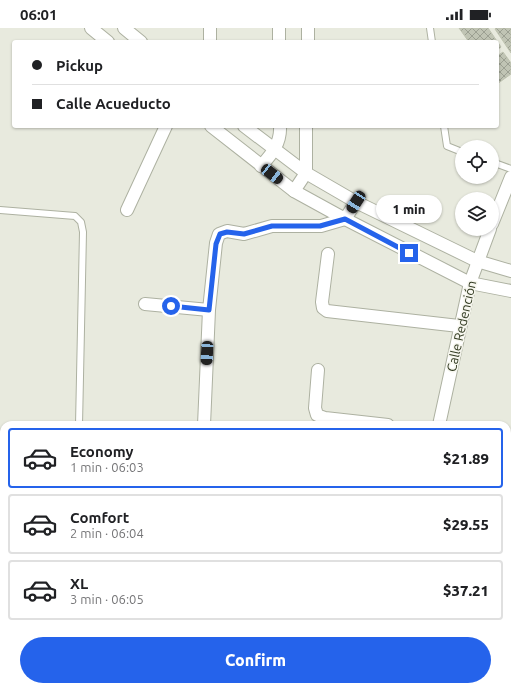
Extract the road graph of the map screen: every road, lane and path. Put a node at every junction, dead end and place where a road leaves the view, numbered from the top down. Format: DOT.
graph roads {
  1 [pos="91,28"];
  2 [pos="124,28"];
  3 [pos="210,28"];
  4 [pos="279,28"];
  5 [pos="308,28"];
  6 [pos="430,28"];
  7 [pos="106,40"];
  8 [pos="139,40"];
  9 [pos="210,40"];
  10 [pos="279,40"];
  11 [pos="308,40"];
  12 [pos="432,40"];
  13 [pos="165,128"];
  14 [pos="214,128"];
  15 [pos="247,128"];
  16 [pos="280,128"];
  17 [pos="306,128"];
  18 [pos="444,128"];
  19 [pos="455,149"];
  20 [pos="275,150"];
  21 [pos="499,165"];
  22 [pos="261,166"];
  23 [pos="511,169"];
  24 [pos="306,173"];
  25 [pos="511,177"];
  26 [pos="294,191"];
  27 [pos="356,202"];
  28 [pos="499,207"];
  29 [pos="0,210"];
  30 [pos="127,210"];
  31 [pos="345,219"];
  32 [pos="487,236"];
  33 [pos="328,254"];
  34 [pos="477,261"];
  35 [pos="511,271"];
  36 [pos="470,283"];
  37 [pos="511,290"];
  38 [pos="145,304"];
  39 [pos="209,310"];
  40 [pos="459,326"];
  41 [pos="318,370"];
  42 [pos="79,421"];
  43 [pos="204,421"];
  44 [pos="352,421"];
  45 [pos="440,421"];
  1 -- 7 [label="street"];
  2 -- 8 [label="street"];
  3 -- 9 [label="street"];
  4 -- 10 [label="street"];
  5 -- 11 [label="street"];
  6 -- 12 [label="lane"];
  13 -- 30 [label="street"];
  14 -- 22 [label="street"];
  15 -- 20 [label="street"];
  16 -- 20 [label="street"];
  17 -- 24 [label="street"];
  18 -- 19 [label="lane"];
  20 -- 22 [label="street"];
  20 -- 24 [label="street"];
  21 -- 23 [label="lane"];
  22 -- 26 [label="street"];
  24 -- 26 [label="street"];
  24 -- 27 [label="street"];
  25 -- 28 [label="street"];
  26 -- 31 [label="street"];
  27 -- 31 [label="street"];
  27 -- 34 [label="street"];
  29 -- 42 [label="lane"];
  31 -- 36 [label="street"];
  31 -- 39 [label="street"];
  32 -- 34 [label="street, Calle Redención"];
  33 -- 40 [label="street"];
  34 -- 35 [label="street"];
  34 -- 36 [label="street, Calle Redención"];
  36 -- 37 [label="street"];
  36 -- 40 [label="street, Calle Redención"];
  38 -- 39 [label="street"];
  39 -- 43 [label="street"];
  40 -- 45 [label="street, Calle Redención"];
  41 -- 44 [label="street"];
}
